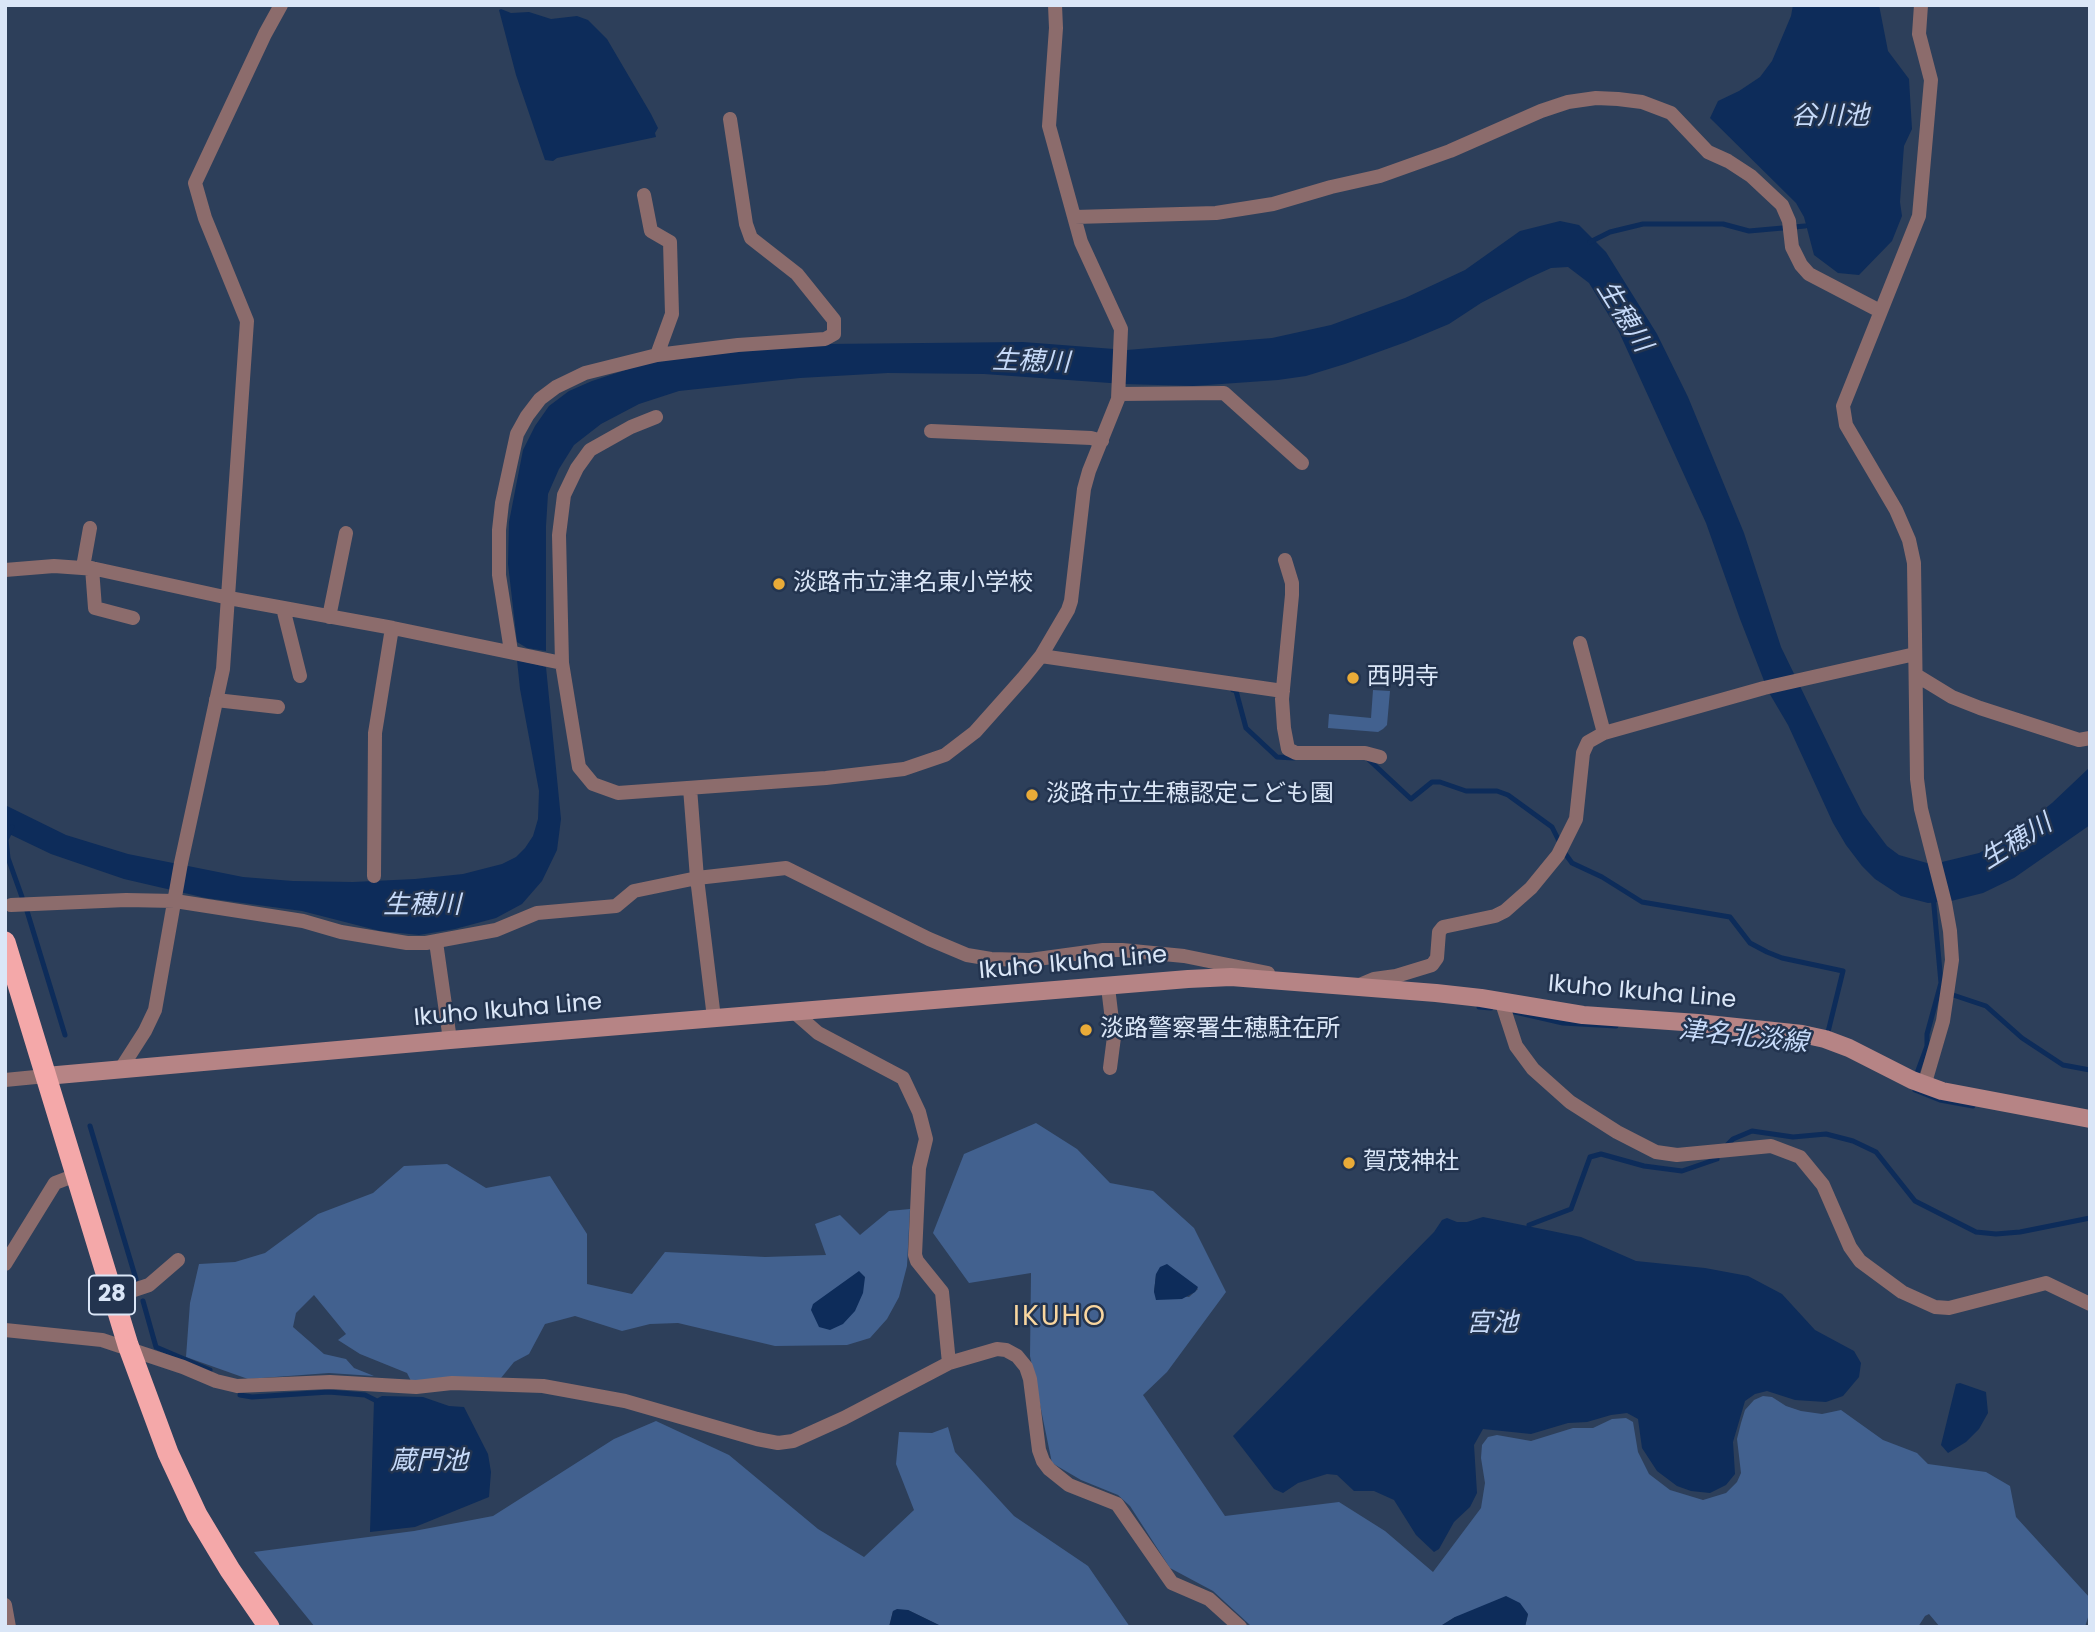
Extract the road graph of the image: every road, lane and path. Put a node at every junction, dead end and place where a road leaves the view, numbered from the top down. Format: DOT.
graph roads {
  1 [pos="281,5"];
  2 [pos="1055,5"];
  3 [pos="1921,5"];
  4 [pos="730,119"];
  5 [pos="644,195"];
  6 [pos="1075,216"];
  7 [pos="1880,311"];
  8 [pos="657,355"];
  9 [pos="1119,389"];
  10 [pos="656,417"];
  11 [pos="931,431"];
  12 [pos="1102,441"];
  13 [pos="1302,463"];
  14 [pos="90,528"];
  15 [pos="346,533"];
  16 [pos="1285,560"];
  17 [pos="88,568"];
  18 [pos="5,570"];
  19 [pos="229,598"];
  20 [pos="284,608"];
  21 [pos="329,617"];
  22 [pos="133,618"];
  23 [pos="391,628"];
  24 [pos="1580,643"];
  25 [pos="513,652"];
  26 [pos="1915,654"];
  27 [pos="1041,656"];
  28 [pos="556,662"];
  29 [pos="1916,675"];
  30 [pos="300,676"];
  31 [pos="1283,691"];
  32 [pos="216,699"];
  33 [pos="278,706"];
  34 [pos="1604,733"];
  35 [pos="2090,738"];
  36 [pos="1380,757"];
  37 [pos="690,788"];
  38 [pos="374,876"];
  39 [pos="697,878"];
  40 [pos="175,897"];
  41 [pos="11,905"];
  42 [pos="5,942"];
  43 [pos="436,942"];
  44 [pos="1299,982"];
  45 [pos="1108,987"];
  46 [pos="1354,988"];
  47 [pos="1502,1003"];
  48 [pos="794,1012"];
  49 [pos="714,1018"];
  50 [pos="450,1040"];
  51 [pos="1110,1068"];
  52 [pos="120,1070"];
  53 [pos="46,1076"];
  54 [pos="5,1080"];
  55 [pos="1924,1086"];
  56 [pos="2090,1119"];
  57 [pos="76,1175"];
  58 [pos="178,1260"];
  59 [pos="5,1264"];
  60 [pos="113,1297"];
  61 [pos="2090,1304"];
  62 [pos="5,1330"];
  63 [pos="129,1349"];
  64 [pos="949,1363"];
  65 [pos="5,1605"];
  66 [pos="9,1627"];
  67 [pos="269,1627"];
  68 [pos="1240,1627"];
  1 -- 19 [label="street"];
  2 -- 6 [label="street"];
  3 -- 7 [label="street"];
  4 -- 8 [label="street"];
  5 -- 8 [label="street"];
  6 -- 7 [label="street"];
  6 -- 9 [label="street"];
  7 -- 26 [label="street"];
  8 -- 25 [label="street"];
  9 -- 12 [label="street"];
  9 -- 13 [label="street"];
  10 -- 28 [label="street"];
  11 -- 12 [label="street"];
  12 -- 27 [label="street"];
  14 -- 17 [label="street"];
  15 -- 21 [label="street"];
  16 -- 31 [label="street"];
  17 -- 18 [label="street"];
  17 -- 19 [label="street"];
  17 -- 22 [label="street"];
  19 -- 20 [label="street"];
  19 -- 32 [label="street"];
  20 -- 21 [label="street"];
  20 -- 30 [label="street"];
  21 -- 23 [label="street"];
  23 -- 25 [label="street"];
  23 -- 38 [label="street"];
  24 -- 34 [label="street"];
  25 -- 28 [label="street"];
  26 -- 29 [label="street"];
  26 -- 34 [label="street"];
  27 -- 31 [label="street"];
  27 -- 37 [label="street"];
  28 -- 37 [label="street"];
  29 -- 35 [label="street"];
  29 -- 55 [label="street"];
  31 -- 36 [label="street"];
  32 -- 33 [label="street"];
  32 -- 40 [label="street"];
  34 -- 46 [label="street"];
  37 -- 39 [label="street"];
  39 -- 43 [label="street"];
  39 -- 44 [label="street"];
  39 -- 49 [label="street"];
  40 -- 41 [label="street"];
  40 -- 43 [label="street"];
  40 -- 52 [label="street"];
  42 -- 53 [label="highway, 28"];
  43 -- 50 [label="street"];
  44 -- 45 [label="main road, Ikuho Ikuha Line"];
  44 -- 46 [label="main road, Ikuho Ikuha Line"];
  45 -- 48 [label="main road, Ikuho Ikuha Line"];
  45 -- 51 [label="street"];
  46 -- 47 [label="main road, Ikuho Ikuha Line"];
  47 -- 55 [label="main road, Ikuho Ikuha Line"];
  47 -- 61 [label="street"];
  48 -- 49 [label="main road, Ikuho Ikuha Line"];
  48 -- 64 [label="street"];
  49 -- 50 [label="main road, Ikuho Ikuha Line"];
  50 -- 52 [label="main road, Ikuho Ikuha Line"];
  52 -- 53 [label="main road, Ikuho Ikuha Line"];
  53 -- 54 [label="street"];
  53 -- 57 [label="highway, 28"];
  55 -- 56 [label="main road, Ikuho Ikuha Line"];
  57 -- 59 [label="street"];
  57 -- 60 [label="highway, 28"];
  58 -- 60 [label="street"];
  60 -- 63 [label="highway, 28"];
  62 -- 63 [label="street"];
  63 -- 64 [label="street"];
  63 -- 67 [label="highway, 28"];
  64 -- 68 [label="street"];
  65 -- 66 [label="street"];
}
